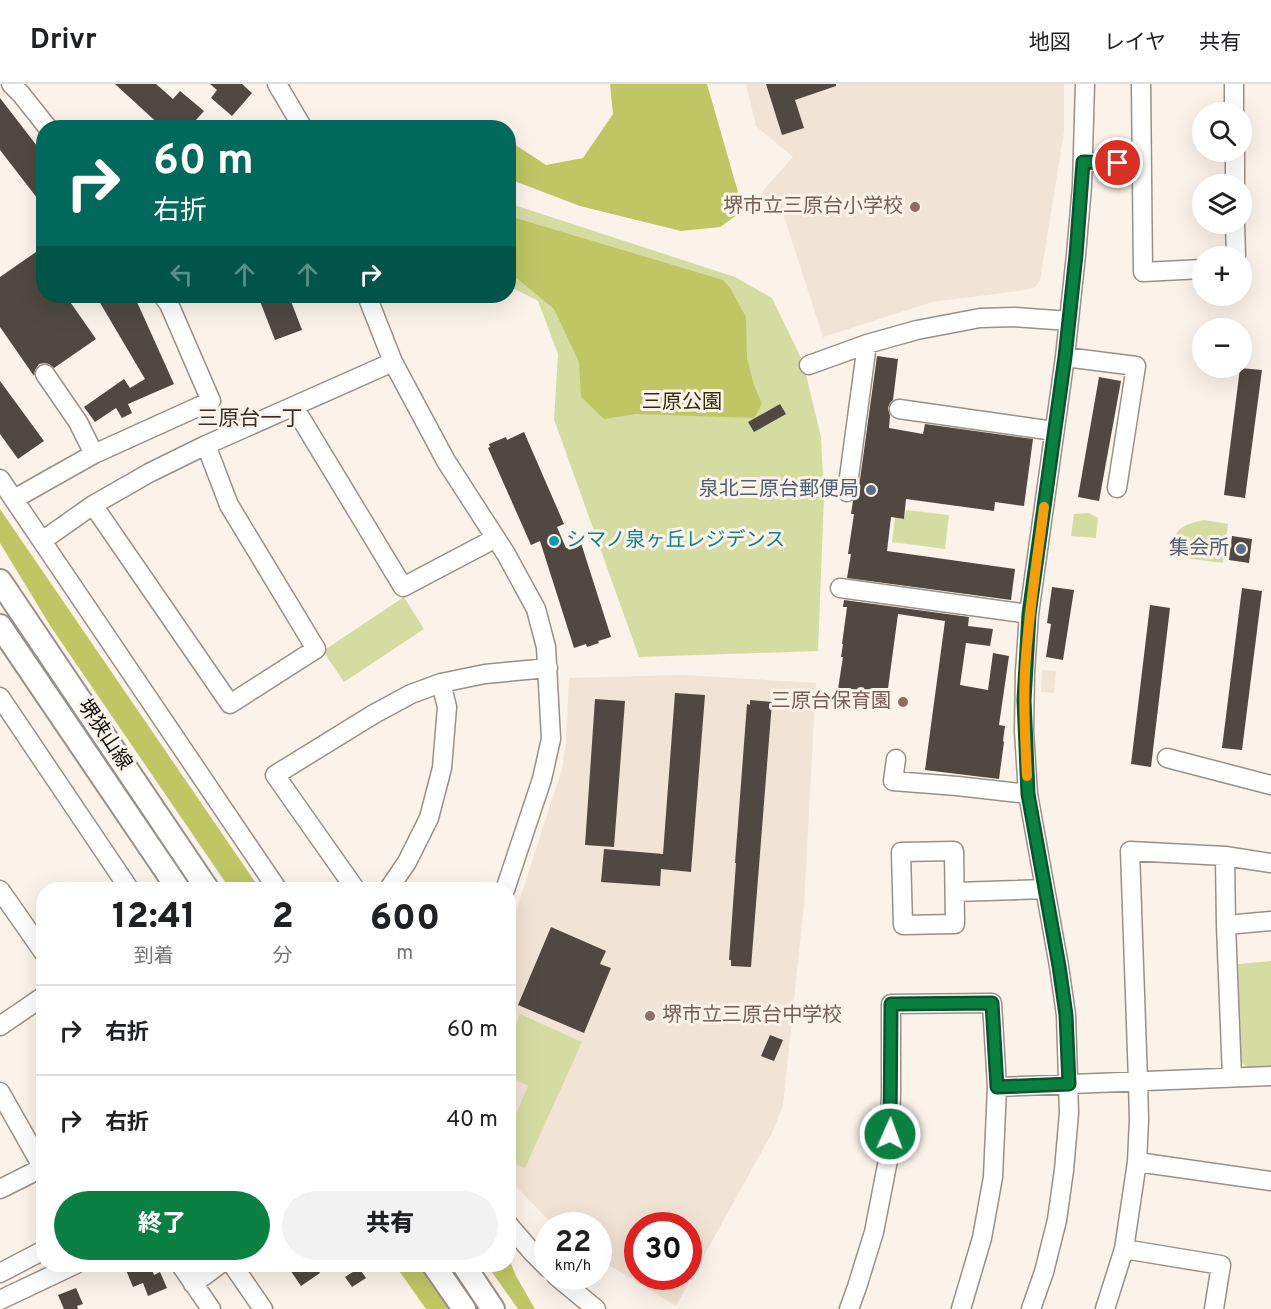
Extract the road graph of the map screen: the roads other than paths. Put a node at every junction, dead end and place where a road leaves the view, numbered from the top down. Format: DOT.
graph roads {
  1 [pos="11,84"];
  2 [pos="277,84"];
  3 [pos="1085,84"];
  4 [pos="1141,84"];
  5 [pos="1234,84"];
  6 [pos="1234,102"];
  7 [pos="42,120"];
  8 [pos="298,120"];
  9 [pos="1083,162"];
  10 [pos="1141,163"];
  11 [pos="1192,270"];
  12 [pos="168,303"];
  13 [pos="371,303"];
  14 [pos="1069,321"];
  15 [pos="867,344"];
  16 [pos="1065,357"];
  17 [pos="393,362"];
  18 [pos="809,365"];
  19 [pos="45,374"];
  20 [pos="294,407"];
  21 [pos="899,409"];
  22 [pos="1054,432"];
  23 [pos="206,445"];
  24 [pos="94,454"];
  25 [pos="0,479"];
  26 [pos="1117,488"];
  27 [pos="847,492"];
  28 [pos="14,499"];
  29 [pos="93,505"];
  30 [pos="496,538"];
  31 [pos="42,541"];
  32 [pos="0,581"];
  33 [pos="840,588"];
  34 [pos="1029,614"];
  35 [pos="0,626"];
  36 [pos="548,668"];
  37 [pos="441,683"];
  38 [pos="0,697"];
  39 [pos="1167,758"];
  40 [pos="896,759"];
  41 [pos="1271,785"];
  42 [pos="1028,794"];
  43 [pos="1226,856"];
  44 [pos="1271,862"];
  45 [pos="125,882"];
  46 [pos="174,882"];
  47 [pos="203,882"];
  48 [pos="273,882"];
  49 [pos="350,882"];
  50 [pos="393,882"];
  51 [pos="508,882"];
  52 [pos="1045,889"];
  53 [pos="0,890"];
  54 [pos="955,892"];
  55 [pos="1271,921"];
  56 [pos="1226,925"];
  57 [pos="36,941"];
  58 [pos="36,1001"];
  59 [pos="0,1026"];
  60 [pos="1271,1076"];
  61 [pos="1232,1077"];
  62 [pos="1138,1081"];
  63 [pos="1069,1084"];
  64 [pos="997,1087"];
  65 [pos="0,1092"];
  66 [pos="36,1156"];
  67 [pos="1137,1162"];
  68 [pos="36,1171"];
  69 [pos="1271,1181"];
  70 [pos="0,1189"];
  71 [pos="516,1233"];
  72 [pos="1124,1249"];
  73 [pos="36,1254"];
  74 [pos="534,1254"];
  75 [pos="59,1272"];
  76 [pos="186,1272"];
  77 [pos="210,1272"];
  78 [pos="238,1272"];
  79 [pos="439,1272"];
  80 [pos="468,1272"];
  81 [pos="0,1273"];
  82 [pos="194,1284"];
  83 [pos="573,1290"];
  84 [pos="0,1300"];
  85 [pos="967,1307"];
  86 [pos="211,1309"];
  87 [pos="263,1309"];
  88 [pos="464,1309"];
  89 [pos="493,1309"];
  90 [pos="596,1309"];
  91 [pos="849,1309"];
  92 [pos="1031,1309"];
  93 [pos="1105,1309"];
  94 [pos="1214,1309"];
  1 -- 7 [label="street"];
  2 -- 8 [label="street"];
  3 -- 9 [label="street"];
  4 -- 10 [label="street"];
  5 -- 6 [label="street"];
  9 -- 10 [label="street"];
  9 -- 14 [label="street"];
  10 -- 11 [label="street"];
  12 -- 24 [label="street"];
  13 -- 17 [label="street"];
  14 -- 15 [label="street"];
  14 -- 16 [label="street"];
  15 -- 18 [label="street"];
  15 -- 27 [label="street"];
  16 -- 22 [label="street"];
  16 -- 26 [label="street"];
  17 -- 20 [label="street"];
  17 -- 30 [label="street"];
  19 -- 24 [label="street"];
  20 -- 23 [label="street"];
  20 -- 30 [label="street"];
  21 -- 22 [label="street"];
  22 -- 34 [label="street"];
  23 -- 29 [label="street"];
  23 -- 29 [label="street"];
  24 -- 28 [label="street"];
  25 -- 28 [label="street"];
  28 -- 31 [label="street"];
  29 -- 31 [label="street"];
  30 -- 36 [label="street"];
  31 -- 48 [label="street"];
  32 -- 47 [label="main road, 堺狭山線"];
  33 -- 34 [label="street"];
  34 -- 42 [label="street"];
  35 -- 46 [label="main road, 堺狭山線"];
  36 -- 37 [label="street"];
  36 -- 51 [label="street"];
  37 -- 49 [label="street"];
  37 -- 50 [label="street"];
  38 -- 45 [label="street"];
  39 -- 41 [label="street"];
  40 -- 42 [label="street"];
  42 -- 52 [label="street"];
  43 -- 44 [label="street"];
  43 -- 56 [label="street"];
  43 -- 62 [label="street"];
  52 -- 54 [label="street"];
  52 -- 63 [label="street"];
  53 -- 57 [label="street"];
  54 -- 54 [label="street"];
  55 -- 56 [label="street"];
  56 -- 61 [label="street"];
  58 -- 59 [label="street"];
  60 -- 61 [label="street"];
  61 -- 62 [label="street"];
  62 -- 63 [label="street"];
  62 -- 67 [label="street"];
  63 -- 64 [label="street"];
  63 -- 92 [label="street"];
  64 -- 85 [label="street"];
  64 -- 91 [label="street"];
  65 -- 66 [label="street"];
  67 -- 69 [label="street"];
  67 -- 72 [label="street"];
  68 -- 70 [label="street"];
  71 -- 74 [label="street"];
  72 -- 93 [label="street"];
  72 -- 94 [label="street"];
  73 -- 81 [label="street"];
  75 -- 84 [label="street"];
  76 -- 82 [label="street"];
  77 -- 82 [label="street"];
  78 -- 87 [label="street"];
  79 -- 88 [label="main road"];
  80 -- 89 [label="main road"];
  82 -- 86 [label="street"];
  83 -- 90 [label="street"];
}
